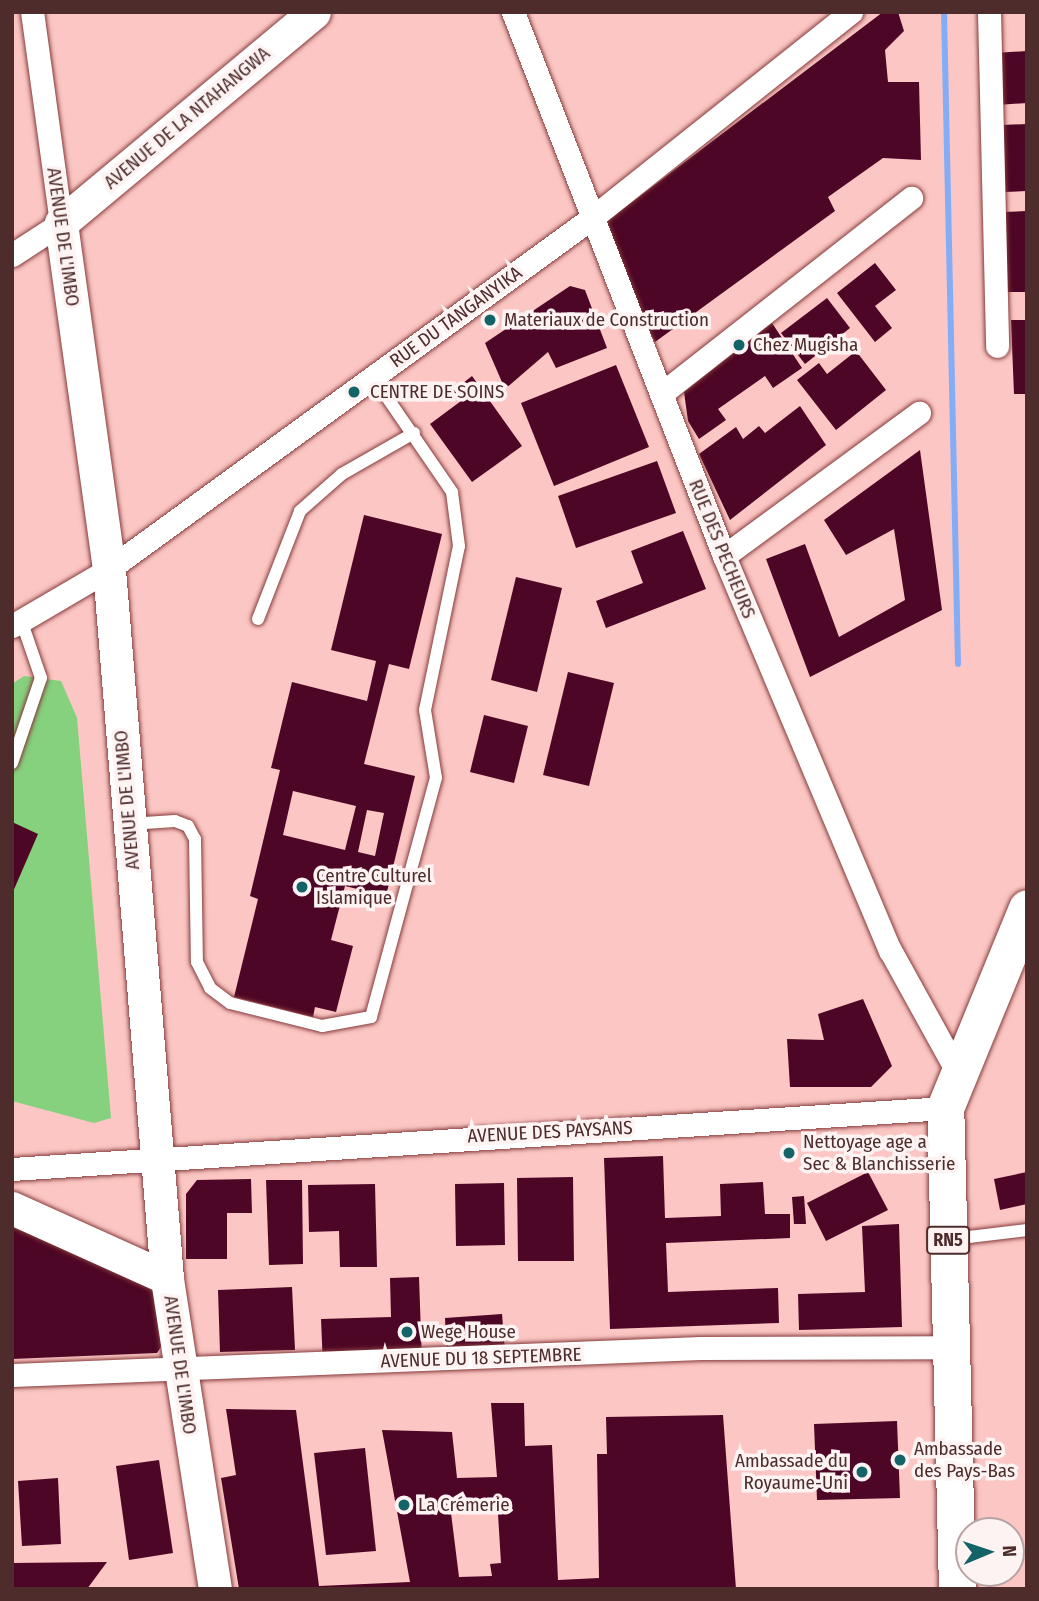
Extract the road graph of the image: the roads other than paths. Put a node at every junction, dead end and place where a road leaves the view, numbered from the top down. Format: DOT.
graph roads {
  1 [pos="32,12"];
  2 [pos="314,12"];
  3 [pos="513,12"];
  4 [pos="851,12"];
  5 [pos="989,12"];
  6 [pos="911,198"];
  7 [pos="593,217"];
  8 [pos="61,223"];
  9 [pos="12,255"];
  10 [pos="997,346"];
  11 [pos="373,377"];
  12 [pos="661,394"];
  13 [pos="919,413"];
  14 [pos="414,433"];
  15 [pos="724,556"];
  16 [pos="109,569"];
  17 [pos="258,619"];
  18 [pos="17,623"];
  19 [pos="12,763"];
  20 [pos="129,824"];
  21 [pos="1027,908"];
  22 [pos="958,1073"];
  23 [pos="945,1108"];
  24 [pos="156,1156"];
  25 [pos="12,1169"];
  26 [pos="12,1208"];
  27 [pos="1027,1230"];
  28 [pos="948,1240"];
  29 [pos="167,1278"];
  30 [pos="950,1347"];
  31 [pos="179,1371"];
  32 [pos="12,1376"];
  33 [pos="215,1589"];
  34 [pos="957,1589"];
  1 -- 8 [label="street, AVENUE DE L'IMBO"];
  2 -- 8 [label="street, AVENUE DE LA NTAHANGWA"];
  3 -- 7 [label="street, RUE DES PECHEURS"];
  4 -- 7 [label="street, RUE DU TANGANYIKA"];
  5 -- 10 [label="street"];
  6 -- 12 [label="street"];
  7 -- 11 [label="street, RUE DU TANGANYIKA"];
  7 -- 12 [label="street, RUE DES PECHEURS"];
  8 -- 9 [label="street"];
  8 -- 16 [label="street, AVENUE DE L'IMBO"];
  11 -- 14 [label="lane"];
  11 -- 16 [label="street, RUE DU TANGANYIKA"];
  12 -- 15 [label="street, RUE DES PECHEURS"];
  13 -- 15 [label="street"];
  14 -- 17 [label="lane"];
  14 -- 20 [label="lane"];
  15 -- 22 [label="street, RUE DES PECHEURS"];
  16 -- 18 [label="street, RUE DU TANGANYIKA"];
  16 -- 20 [label="street, AVENUE DE L'IMBO"];
  18 -- 19 [label="lane"];
  20 -- 24 [label="street, AVENUE DE L'IMBO"];
  21 -- 22 [label="main road, RN5"];
  22 -- 23 [label="main road, RN5"];
  23 -- 24 [label="street, AVENUE DES PAYSANS"];
  23 -- 28 [label="main road, RN5"];
  24 -- 25 [label="street, AVENUE DES PAYSANS"];
  24 -- 29 [label="street, AVENUE DE L'IMBO"];
  26 -- 29 [label="street"];
  27 -- 28 [label="lane"];
  28 -- 30 [label="main road, RN5"];
  29 -- 31 [label="street, AVENUE DE L'IMBO"];
  30 -- 31 [label="street, AVENUE DU 18 SEPTEMBRE"];
  30 -- 34 [label="main road, RN5"];
  31 -- 32 [label="street, AVENUE DU 18 SEPTEMBRE"];
  31 -- 33 [label="street, AVENUE DE L'IMBO"];
}
